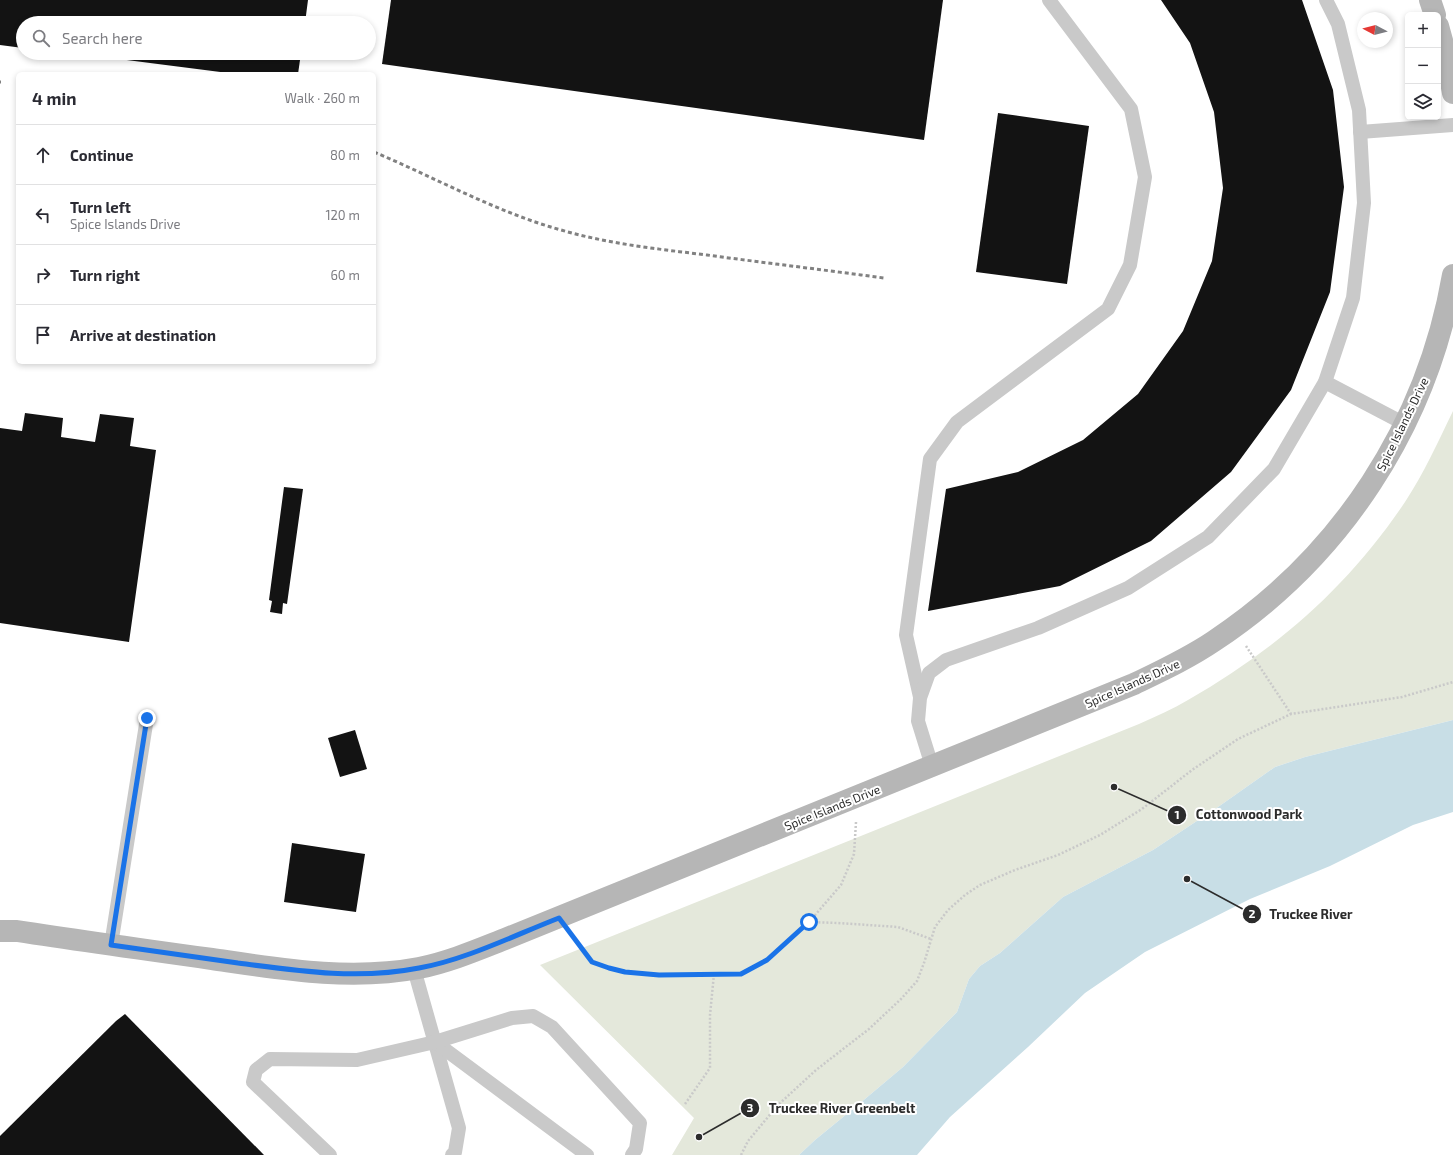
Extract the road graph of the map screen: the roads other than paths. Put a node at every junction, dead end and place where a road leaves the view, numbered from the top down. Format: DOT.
graph roads {
  1 [pos="1048,0"];
  2 [pos="1326,0"];
  3 [pos="1430,0"];
  4 [pos="1434,12"];
  5 [pos="1441,37"];
  6 [pos="1453,93"];
  7 [pos="1453,126"];
  8 [pos="1360,132"];
  9 [pos="1453,275"];
  10 [pos="1325,382"];
  11 [pos="1404,424"];
  12 [pos="920,698"];
  13 [pos="147,718"];
  14 [pos="932,766"];
  15 [pos="0,931"];
  16 [pos="111,945"];
  17 [pos="414,969"];
  18 [pos="435,1042"];
  19 [pos="330,1155"];
  20 [pos="452,1155"];
  21 [pos="587,1155"];
  22 [pos="632,1155"];
  1 -- 12 [label="lane"];
  2 -- 8 [label="lane"];
  3 -- 4 [label="street"];
  5 -- 6 [label="street"];
  7 -- 8 [label="lane"];
  8 -- 10 [label="lane"];
  9 -- 11 [label="street, Spice Islands Drive"];
  10 -- 11 [label="lane"];
  10 -- 12 [label="lane"];
  11 -- 14 [label="street, Spice Islands Drive"];
  12 -- 14 [label="lane"];
  13 -- 16 [label="lane"];
  14 -- 17 [label="street, Spice Islands Drive"];
  15 -- 16 [label="street, Spice Islands Drive"];
  16 -- 17 [label="street, Spice Islands Drive"];
  17 -- 18 [label="lane"];
  18 -- 19 [label="lane"];
  18 -- 20 [label="lane"];
  18 -- 21 [label="lane"];
  18 -- 22 [label="lane"];
}
